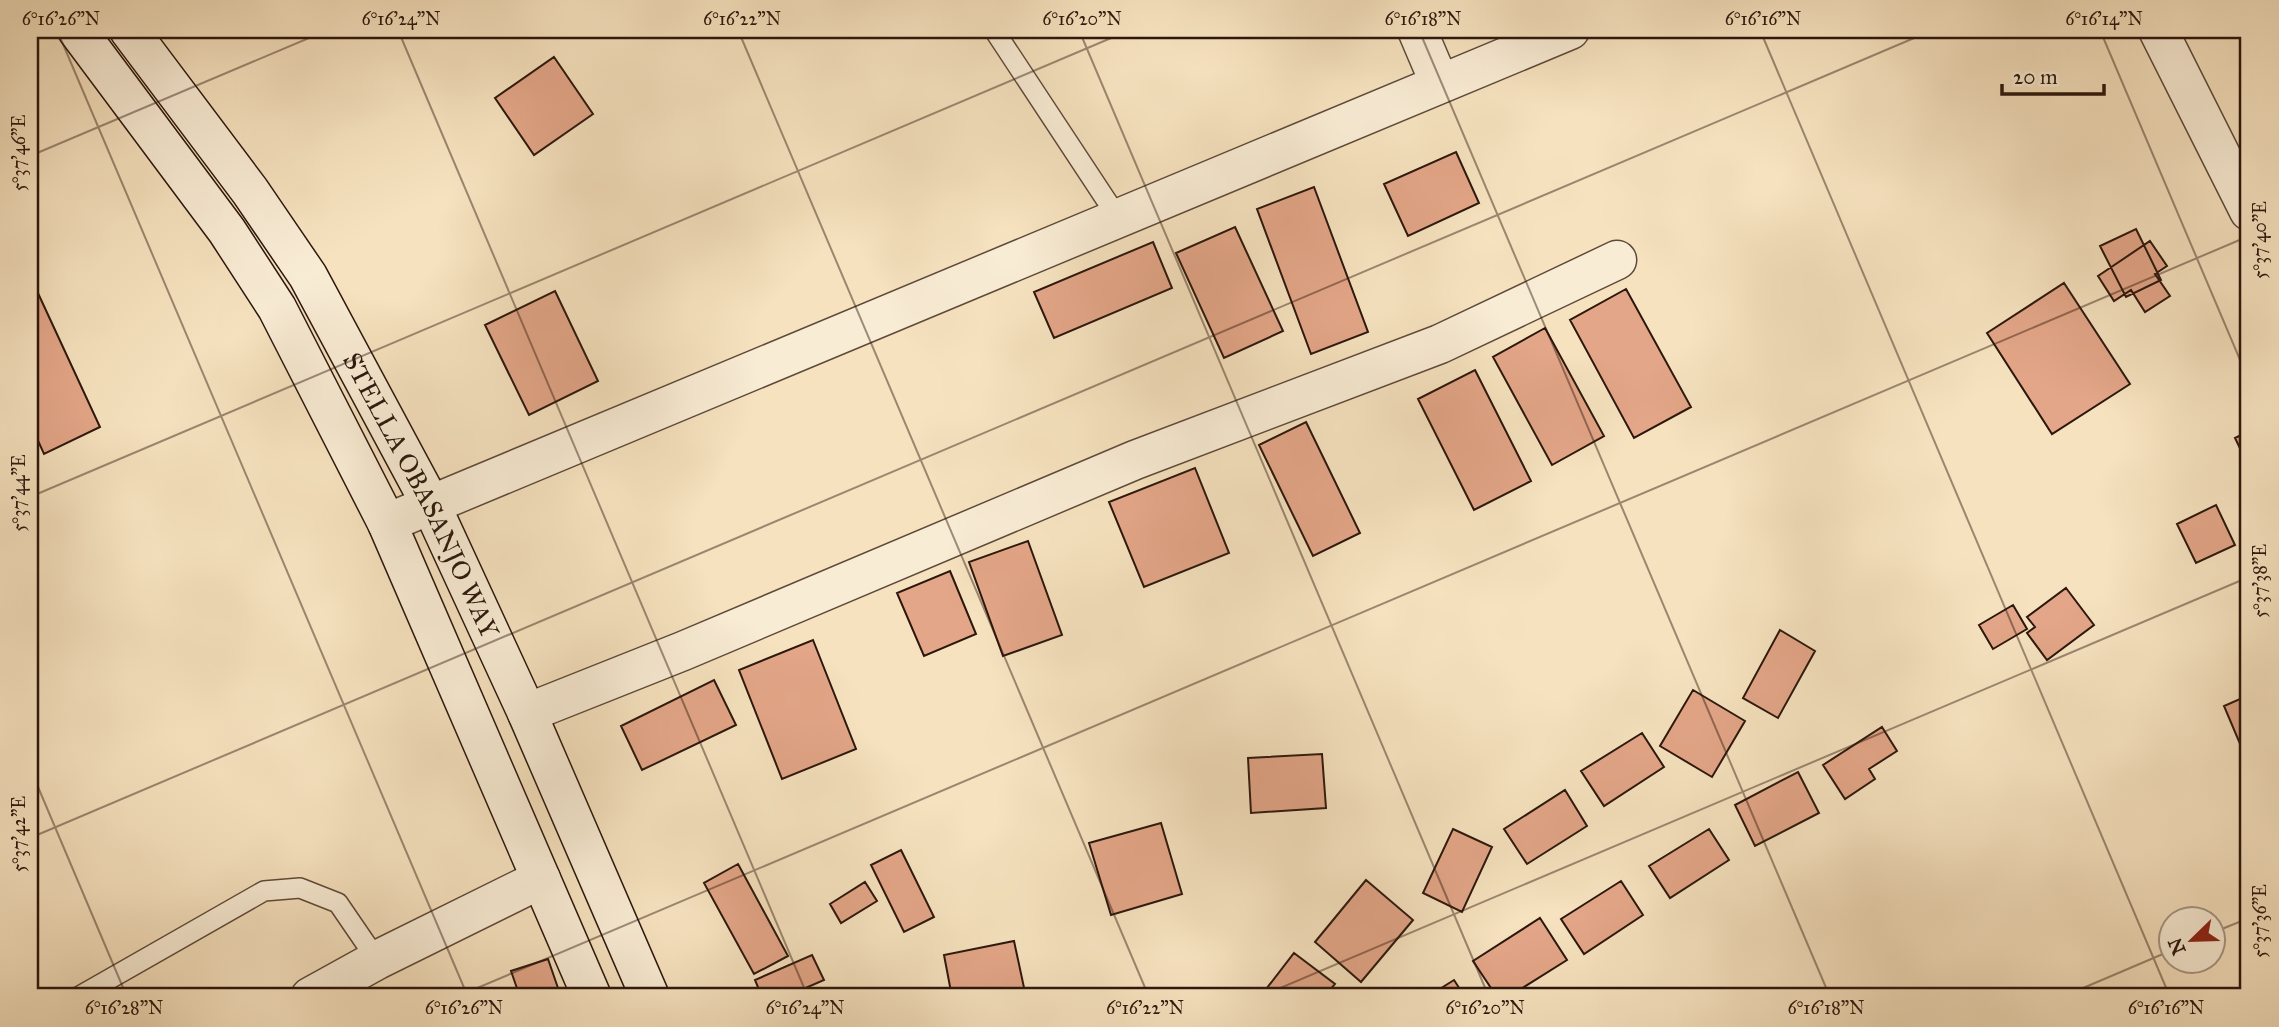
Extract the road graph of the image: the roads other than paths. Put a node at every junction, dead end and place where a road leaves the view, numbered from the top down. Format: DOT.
graph roads {
  1 [pos="77,30"];
  2 [pos="129,30"];
  3 [pos="994,30"];
  4 [pos="1417,30"];
  5 [pos="1570,30"];
  6 [pos="2158,30"];
  7 [pos="1440,84"];
  8 [pos="2249,211"];
  9 [pos="1118,218"];
  10 [pos="1617,260"];
  11 [pos="432,505"];
  12 [pos="387,523"];
  13 [pos="527,713"];
  14 [pos="541,879"];
  15 [pos="377,960"];
  16 [pos="78,997"];
  17 [pos="310,997"];
  18 [pos="592,997"];
  19 [pos="650,997"];
  1 -- 12 [label="street"];
  2 -- 11 [label="street, STELLA OBASANJO WAY"];
  3 -- 9 [label="lane"];
  4 -- 7 [label="street"];
  5 -- 7 [label="street"];
  6 -- 8 [label="street"];
  7 -- 9 [label="street"];
  9 -- 11 [label="street"];
  10 -- 13 [label="street"];
  11 -- 12 [label="street"];
  11 -- 13 [label="street, STELLA OBASANJO WAY"];
  12 -- 14 [label="street"];
  13 -- 19 [label="street, STELLA OBASANJO WAY"];
  14 -- 15 [label="street"];
  14 -- 18 [label="street"];
  15 -- 16 [label="lane"];
  15 -- 17 [label="street"];
}
